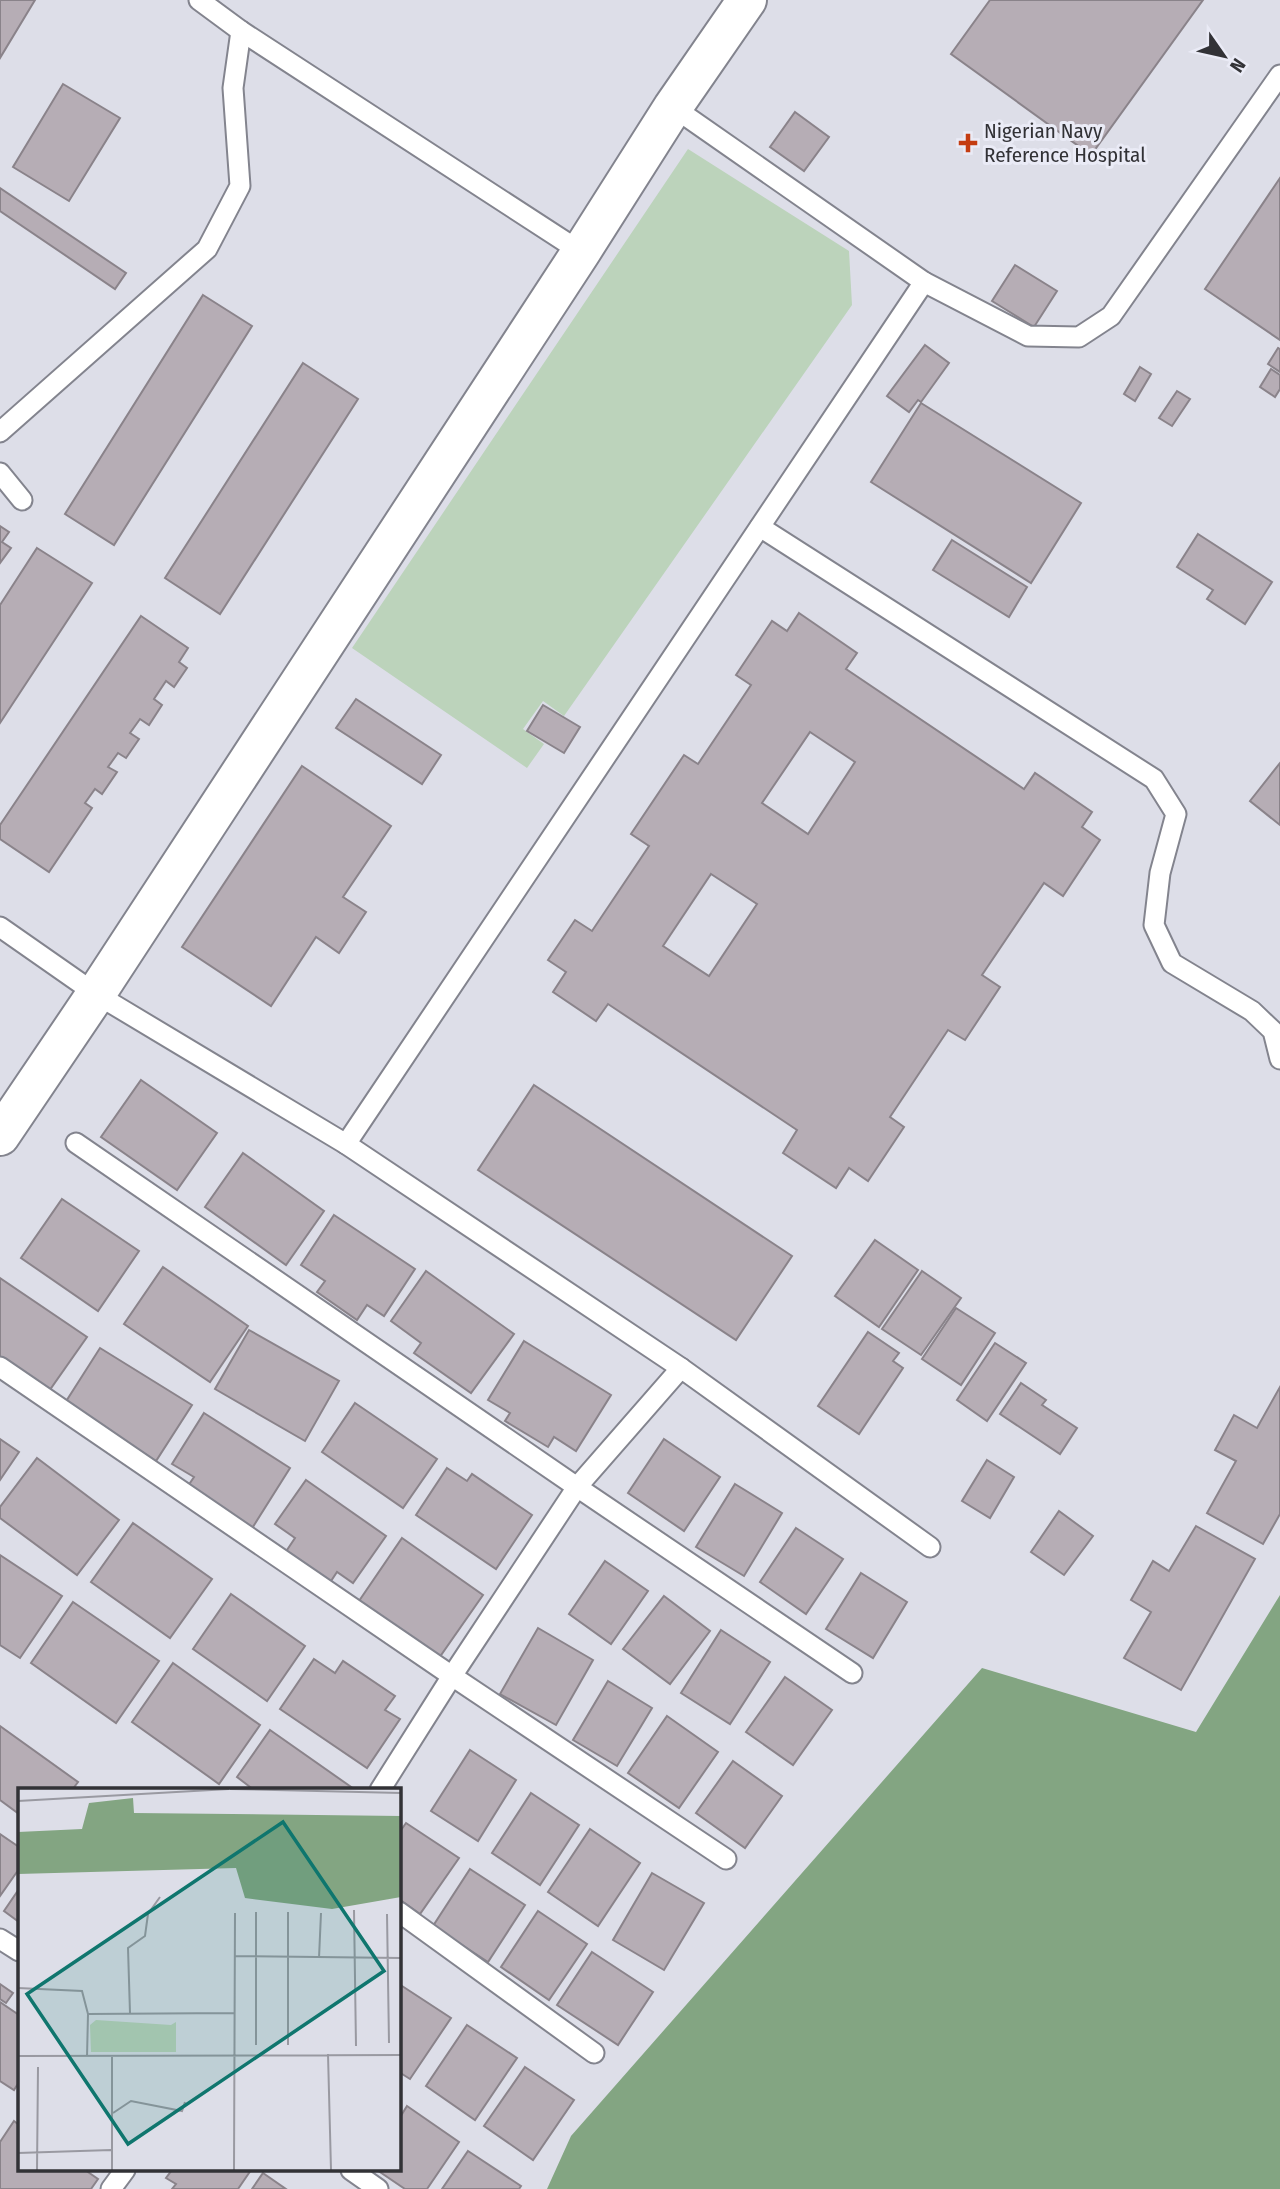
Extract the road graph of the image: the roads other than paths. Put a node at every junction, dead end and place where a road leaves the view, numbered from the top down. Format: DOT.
graph roads {
  1 [pos="199,0"];
  2 [pos="747,0"];
  3 [pos="242,31"];
  4 [pos="1280,75"];
  5 [pos="673,107"];
  6 [pos="582,252"];
  7 [pos="925,282"];
  8 [pos="0,432"];
  9 [pos="0,473"];
  10 [pos="22,500"];
  11 [pos="760,527"];
  12 [pos="0,926"];
  13 [pos="96,994"];
  14 [pos="1280,1059"];
  15 [pos="0,1136"];
  16 [pos="76,1143"];
  17 [pos="346,1144"];
  18 [pos="0,1367"];
  19 [pos="681,1368"];
  20 [pos="577,1487"];
  21 [pos="930,1547"];
  22 [pos="852,1673"];
  23 [pos="452,1676"];
  24 [pos="381,1788"];
  25 [pos="726,1859"];
  26 [pos="401,1913"];
  27 [pos="0,1939"];
  28 [pos="18,1950"];
  29 [pos="593,2053"];
  30 [pos="124,2172"];
  31 [pos="354,2172"];
  32 [pos="111,2189"];
  33 [pos="378,2189"];
  1 -- 3 [label="lane"];
  2 -- 5 [label="street"];
  3 -- 6 [label="lane"];
  3 -- 8 [label="lane"];
  4 -- 7 [label="lane"];
  5 -- 6 [label="street"];
  5 -- 7 [label="lane"];
  6 -- 13 [label="street"];
  7 -- 11 [label="lane"];
  9 -- 10 [label="lane"];
  11 -- 14 [label="lane"];
  11 -- 17 [label="lane"];
  12 -- 13 [label="lane"];
  13 -- 15 [label="street"];
  13 -- 17 [label="lane"];
  16 -- 20 [label="lane"];
  17 -- 19 [label="lane"];
  18 -- 23 [label="lane"];
  19 -- 20 [label="lane"];
  19 -- 21 [label="lane"];
  20 -- 22 [label="lane"];
  20 -- 23 [label="lane"];
  23 -- 24 [label="lane"];
  23 -- 25 [label="lane"];
  26 -- 29 [label="lane"];
  27 -- 28 [label="lane"];
  30 -- 32 [label="lane"];
  31 -- 33 [label="lane"];
}
